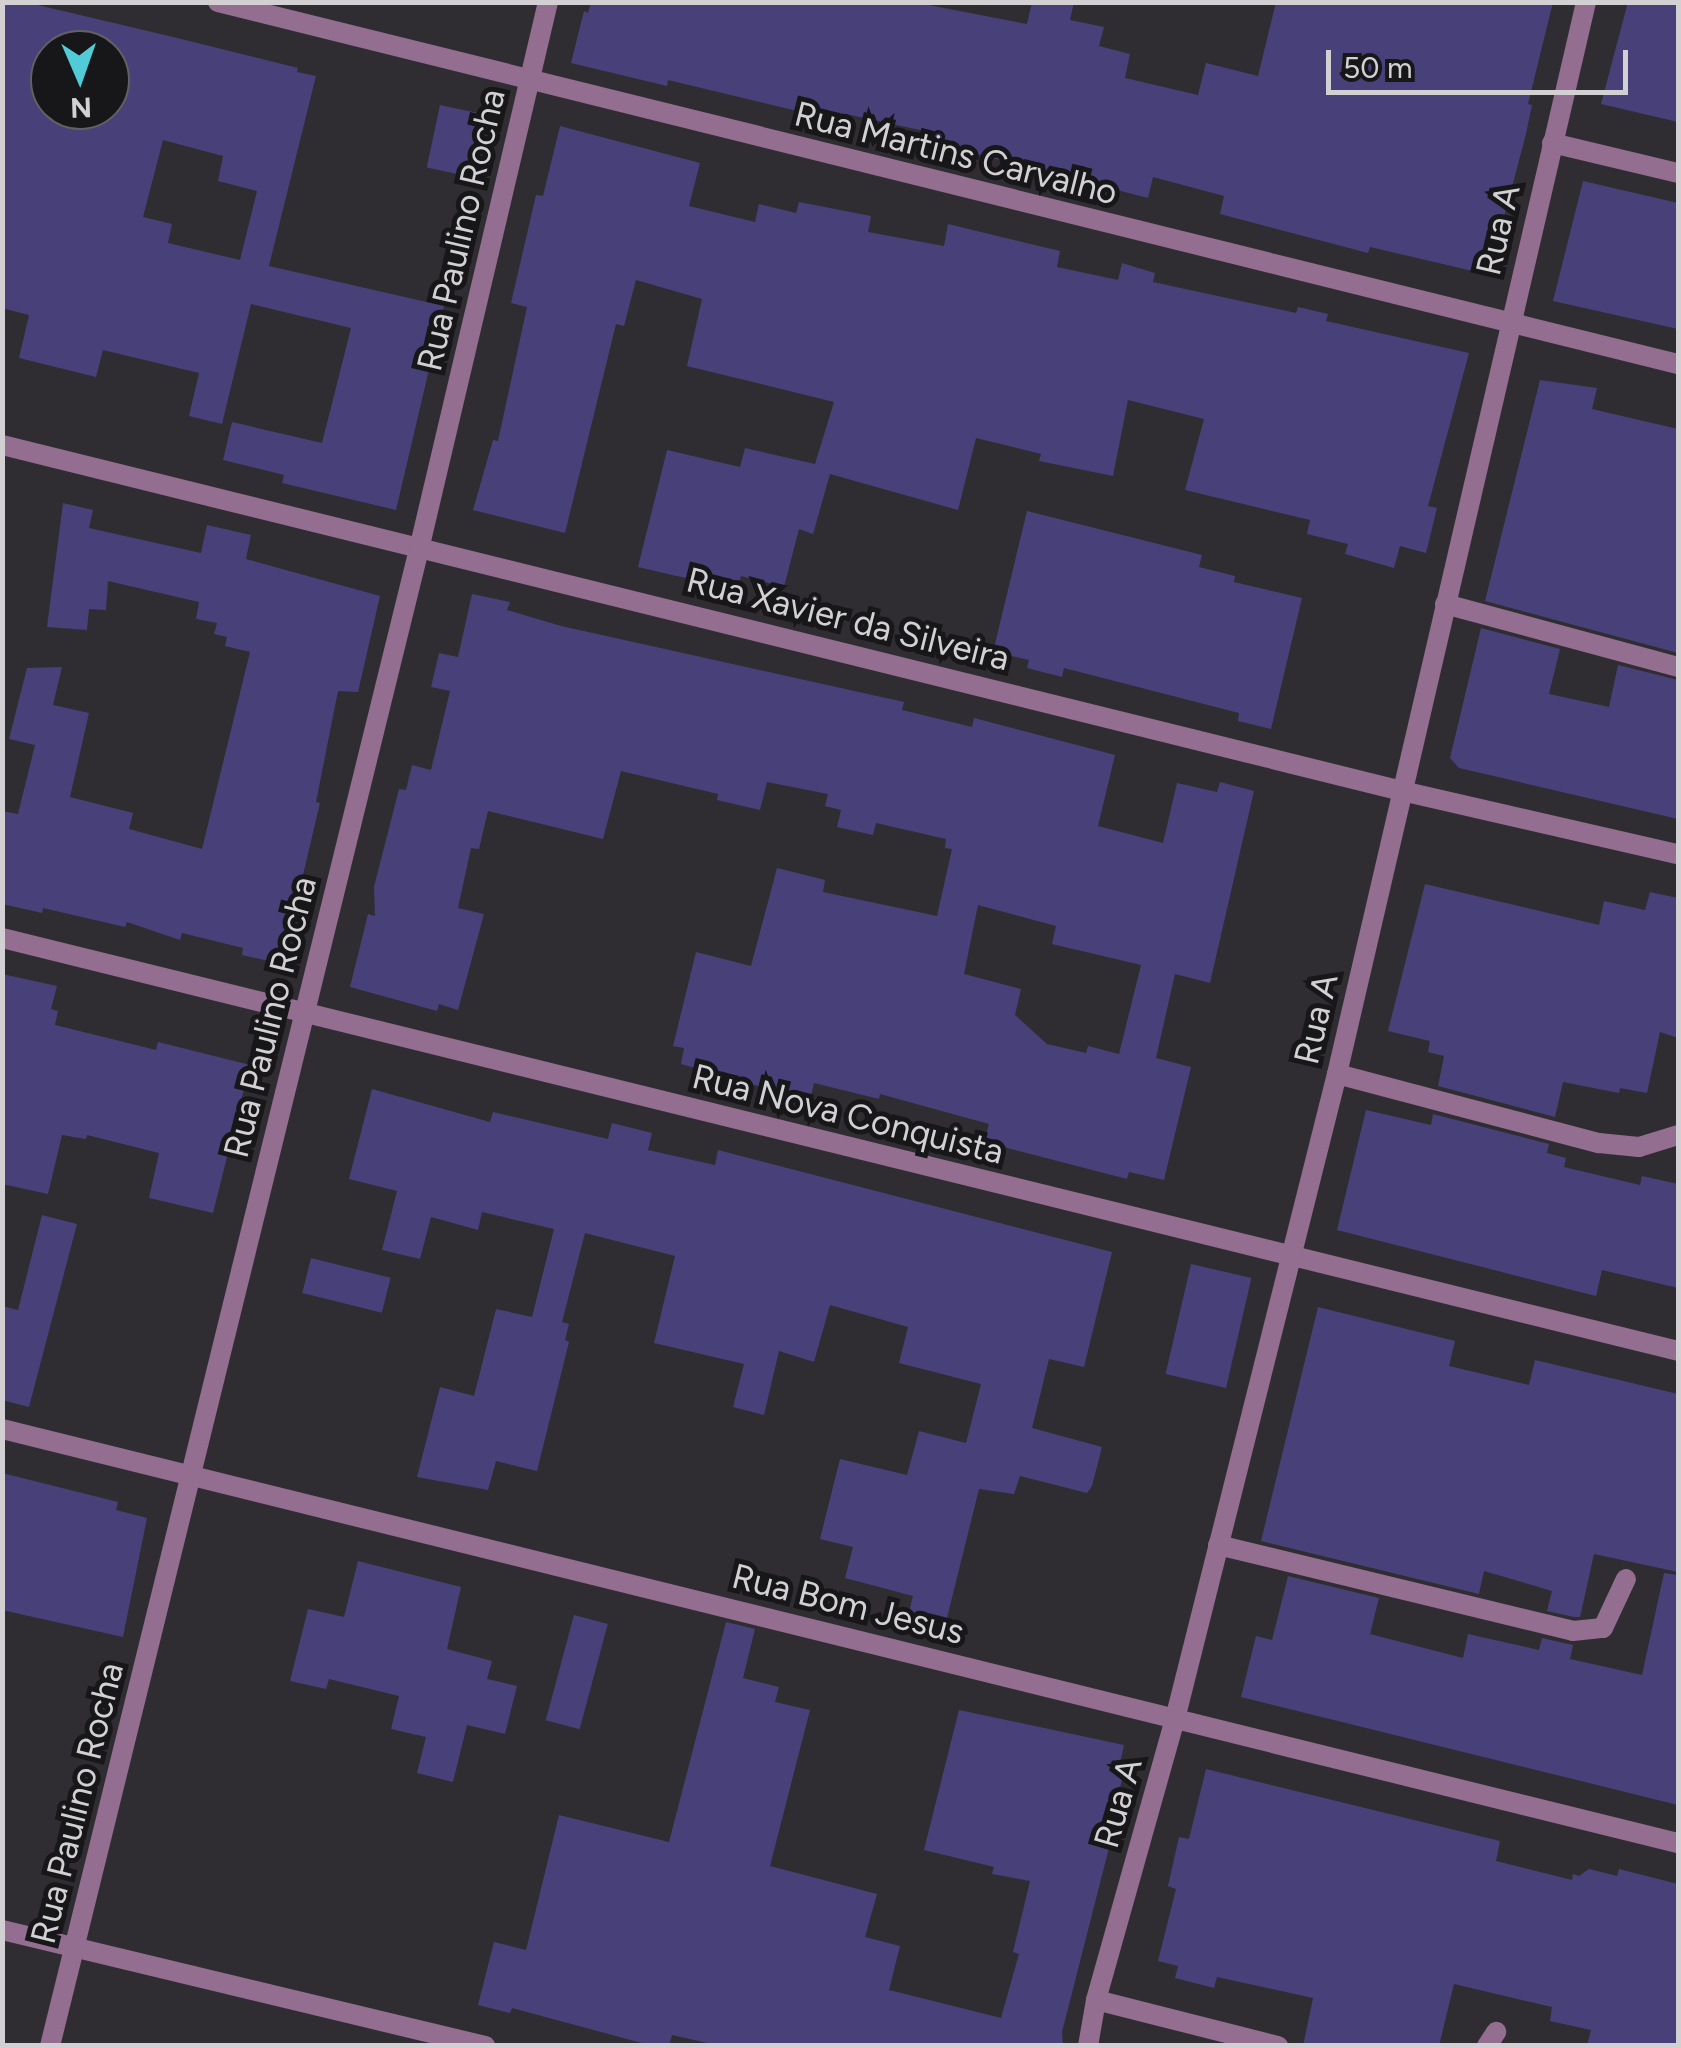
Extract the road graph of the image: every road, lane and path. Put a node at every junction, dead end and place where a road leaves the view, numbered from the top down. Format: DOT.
graph roads {
  1 [pos="218,2"];
  2 [pos="548,2"];
  3 [pos="1586,2"];
  4 [pos="530,79"];
  5 [pos="1552,143"];
  6 [pos="1678,173"];
  7 [pos="1509,325"];
  8 [pos="1678,364"];
  9 [pos="2,445"];
  10 [pos="420,545"];
  11 [pos="1445,604"];
  12 [pos="1678,667"];
  13 [pos="1402,791"];
  14 [pos="1678,854"];
  15 [pos="2,938"];
  16 [pos="304,1014"];
  17 [pos="1336,1074"];
  18 [pos="1678,1135"];
  19 [pos="1292,1256"];
  20 [pos="1678,1351"];
  21 [pos="2,1429"];
  22 [pos="192,1476"];
  23 [pos="1218,1546"];
  24 [pos="1626,1579"];
  25 [pos="1175,1719"];
  26 [pos="1678,1843"];
  27 [pos="2,1930"];
  28 [pos="74,1948"];
  29 [pos="1096,2000"];
  30 [pos="50,2046"];
  31 [pos="486,2046"];
  32 [pos="1088,2046"];
  33 [pos="1278,2046"];
  1 -- 4 [label="street, Rua Martins Carvalho"];
  2 -- 4 [label="street, Rua Paulino Rocha"];
  3 -- 5 [label="street, Rua A"];
  4 -- 7 [label="street, Rua Martins Carvalho"];
  4 -- 10 [label="street, Rua Paulino Rocha"];
  5 -- 6 [label="street"];
  5 -- 7 [label="street, Rua A"];
  7 -- 8 [label="street, Rua Martins Carvalho"];
  7 -- 11 [label="street, Rua A"];
  9 -- 10 [label="street, Rua Xavier da Silveira"];
  10 -- 13 [label="street, Rua Xavier da Silveira"];
  10 -- 16 [label="street, Rua Paulino Rocha"];
  11 -- 12 [label="street"];
  11 -- 13 [label="street, Rua A"];
  13 -- 14 [label="street, Rua Xavier da Silveira"];
  13 -- 17 [label="street, Rua A"];
  15 -- 16 [label="street, Rua Nova Conquista"];
  16 -- 19 [label="street, Rua Nova Conquista"];
  16 -- 22 [label="street, Rua Paulino Rocha"];
  17 -- 18 [label="street"];
  17 -- 19 [label="street, Rua A"];
  19 -- 20 [label="street, Rua Nova Conquista"];
  19 -- 23 [label="street, Rua A"];
  21 -- 22 [label="street, Rua Bom Jesus"];
  22 -- 25 [label="street, Rua Bom Jesus"];
  22 -- 28 [label="street, Rua Paulino Rocha"];
  23 -- 24 [label="street"];
  23 -- 25 [label="street, Rua A"];
  25 -- 26 [label="street, Rua Bom Jesus"];
  25 -- 29 [label="street, Rua A"];
  27 -- 28 [label="street"];
  28 -- 30 [label="street, Rua Paulino Rocha"];
  28 -- 31 [label="street"];
  29 -- 32 [label="street, Rua A"];
  29 -- 33 [label="street"];
}
